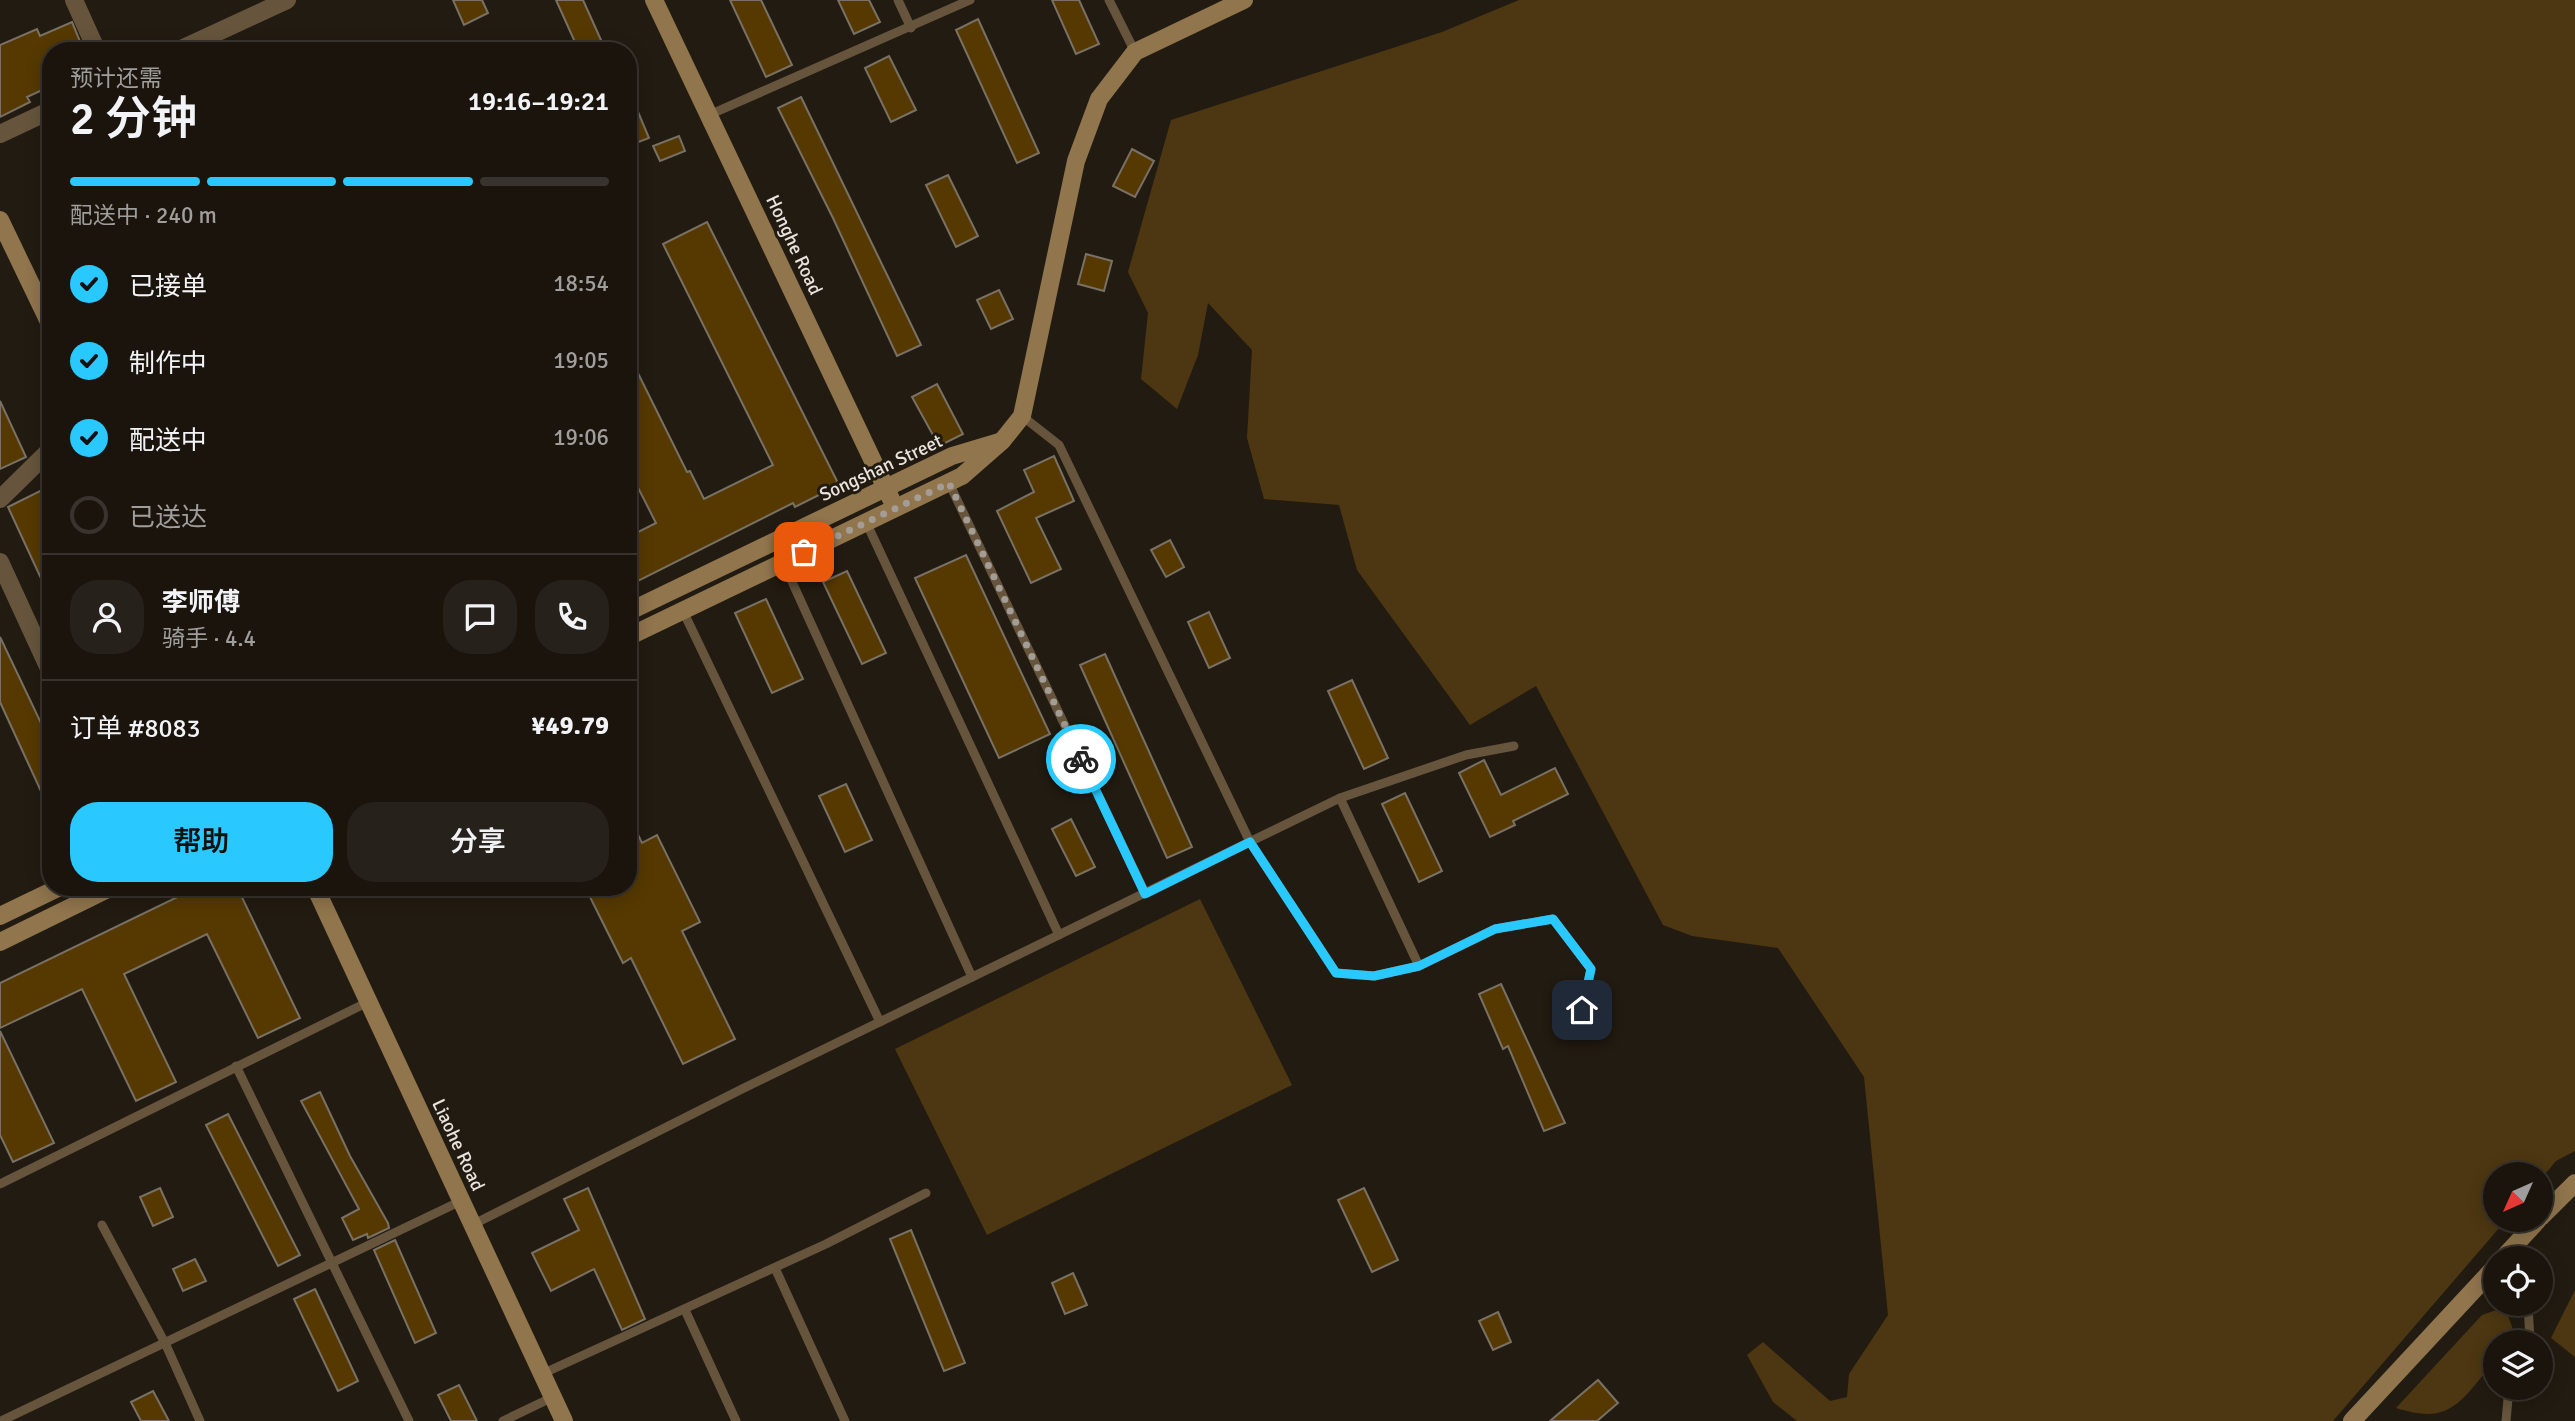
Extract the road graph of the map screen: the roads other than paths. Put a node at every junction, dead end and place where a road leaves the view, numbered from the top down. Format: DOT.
graph roads {
  1 [pos="74,0"];
  2 [pos="286,0"];
  3 [pos="654,0"];
  4 [pos="898,0"];
  5 [pos="970,0"];
  6 [pos="1109,0"];
  7 [pos="1244,0"];
  8 [pos="911,28"];
  9 [pos="93,42"];
  10 [pos="196,42"];
  11 [pos="1135,52"];
  12 [pos="42,114"];
  13 [pos="709,116"];
  14 [pos="0,134"];
  15 [pos="0,220"];
  16 [pos="42,307"];
  17 [pos="1022,416"];
  18 [pos="1002,441"];
  19 [pos="42,458"];
  20 [pos="949,483"];
  21 [pos="887,488"];
  22 [pos="0,499"];
  23 [pos="895,509"];
  24 [pos="866,522"];
  25 [pos="0,562"];
  26 [pos="783,562"];
  27 [pos="637,608"];
  28 [pos="683,611"];
  29 [pos="637,634"];
  30 [pos="42,653"];
  31 [pos="1514,746"];
  32 [pos="1340,798"];
  33 [pos="1250,842"];
  34 [pos="1145,894"];
  35 [pos="42,896"];
  36 [pos="94,896"];
  37 [pos="319,896"];
  38 [pos="0,916"];
  39 [pos="1059,935"];
  40 [pos="0,942"];
  41 [pos="1419,966"];
  42 [pos="972,977"];
  43 [pos="368,1002"];
  44 [pos="1582,1010"];
  45 [pos="880,1022"];
  46 [pos="236,1066"];
  47 [pos="2575,1183"];
  48 [pos="0,1184"];
  49 [pos="926,1193"];
  50 [pos="461,1201"];
  51 [pos="2553,1205"];
  52 [pos="472,1224"];
  53 [pos="102,1225"];
  54 [pos="2527,1232"];
  55 [pos="2515,1246"];
  56 [pos="331,1264"];
  57 [pos="775,1268"];
  58 [pos="2483,1280"];
  59 [pos="685,1310"];
  60 [pos="166,1345"];
  61 [pos="542,1374"];
  62 [pos="553,1397"];
  63 [pos="2508,1400"];
  64 [pos="1,1421"];
  65 [pos="200,1421"];
  66 [pos="409,1421"];
  67 [pos="503,1421"];
  68 [pos="564,1421"];
  69 [pos="736,1421"];
  70 [pos="845,1421"];
  71 [pos="2352,1421"];
  72 [pos="2506,1421"];
  1 -- 9 [label="street"];
  2 -- 10 [label="street"];
  3 -- 13 [label="street, Honghe Road"];
  4 -- 8 [label="lane"];
  5 -- 8 [label="lane"];
  6 -- 11 [label="lane"];
  7 -- 11 [label="street"];
  8 -- 13 [label="lane"];
  11 -- 17 [label="street"];
  12 -- 14 [label="street"];
  13 -- 21 [label="street, Honghe Road"];
  15 -- 16 [label="street"];
  17 -- 18 [label="street"];
  17 -- 33 [label="lane"];
  18 -- 20 [label="street"];
  18 -- 21 [label="street, Songshan Street"];
  19 -- 22 [label="street"];
  20 -- 23 [label="street"];
  20 -- 34 [label="lane"];
  21 -- 23 [label="street, Honghe Road"];
  21 -- 27 [label="street, Songshan Street"];
  23 -- 24 [label="street"];
  24 -- 26 [label="street"];
  24 -- 39 [label="lane"];
  25 -- 30 [label="street"];
  26 -- 28 [label="street"];
  26 -- 42 [label="lane"];
  28 -- 29 [label="street"];
  28 -- 45 [label="lane"];
  31 -- 32 [label="lane"];
  32 -- 33 [label="lane"];
  32 -- 41 [label="lane"];
  33 -- 34 [label="lane"];
  33 -- 41 [label="lane"];
  34 -- 39 [label="lane"];
  35 -- 38 [label="street"];
  36 -- 40 [label="street"];
  37 -- 43 [label="street, Liaohe Road"];
  39 -- 42 [label="lane"];
  41 -- 44 [label="lane"];
  42 -- 45 [label="lane"];
  43 -- 46 [label="lane"];
  43 -- 50 [label="street, Liaohe Road"];
  45 -- 52 [label="lane"];
  46 -- 48 [label="lane"];
  46 -- 56 [label="lane"];
  47 -- 51 [label="street"];
  49 -- 57 [label="lane"];
  50 -- 52 [label="street, Liaohe Road"];
  50 -- 56 [label="lane"];
  52 -- 61 [label="street, Liaohe Road"];
  53 -- 60 [label="lane"];
  54 -- 55 [label="street"];
  56 -- 60 [label="lane"];
  56 -- 66 [label="lane"];
  57 -- 59 [label="lane"];
  57 -- 70 [label="lane"];
  58 -- 71 [label="street"];
  59 -- 61 [label="lane"];
  59 -- 69 [label="lane"];
  60 -- 64 [label="lane"];
  60 -- 65 [label="lane"];
  61 -- 62 [label="street, Liaohe Road"];
  62 -- 67 [label="lane"];
  62 -- 68 [label="street, Liaohe Road"];
  63 -- 72 [label="lane"];
}
